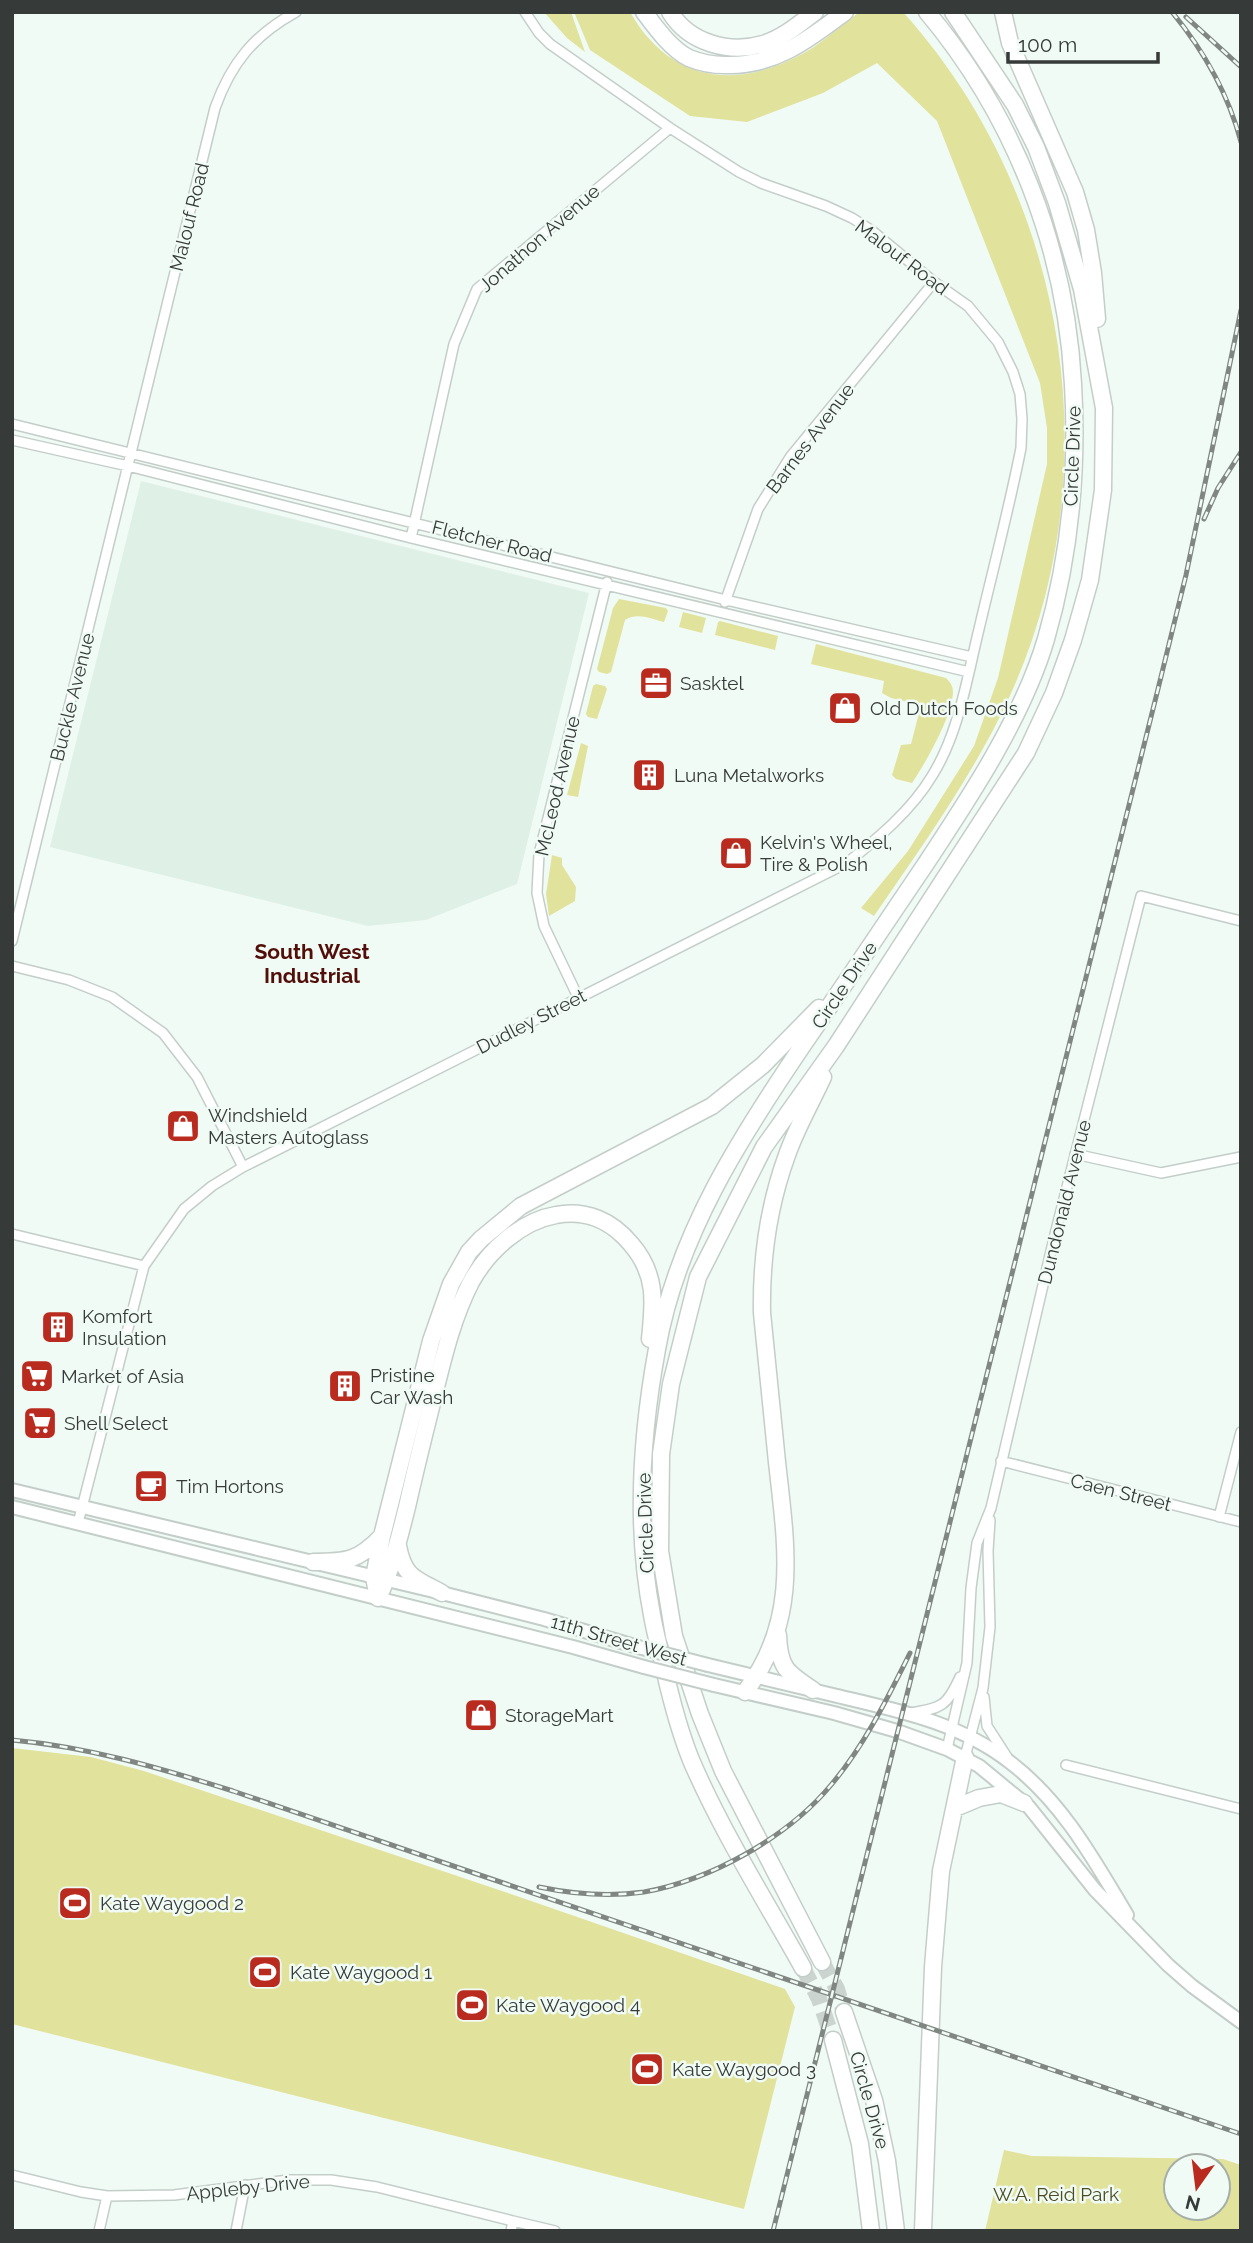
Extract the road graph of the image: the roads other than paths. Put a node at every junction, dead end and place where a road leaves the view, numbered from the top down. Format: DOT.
graph roads {
  1 [pos="296,12"];
  2 [pos="525,12"];
  3 [pos="643,12"];
  4 [pos="670,12"];
  5 [pos="816,12"];
  6 [pos="845,12"];
  7 [pos="927,12"];
  8 [pos="953,12"];
  9 [pos="1003,12"];
  10 [pos="670,128"];
  11 [pos="934,282"];
  12 [pos="1104,408"];
  13 [pos="12,424"];
  14 [pos="12,440"];
  15 [pos="132,452"];
  16 [pos="128,466"];
  17 [pos="414,522"];
  18 [pos="411,538"];
  19 [pos="610,571"];
  20 [pos="606,585"];
  21 [pos="726,600"];
  22 [pos="723,613"];
  23 [pos="972,657"];
  24 [pos="969,672"];
  25 [pos="1241,921"];
  26 [pos="12,941"];
  27 [pos="12,966"];
  28 [pos="850,976"];
  29 [pos="578,998"];
  30 [pos="836,1046"];
  31 [pos="1075,1154"];
  32 [pos="1241,1157"];
  33 [pos="243,1167"];
  34 [pos="12,1234"];
  35 [pos="144,1266"];
  36 [pos="648,1411"];
  37 [pos="1241,1432"];
  38 [pos="1001,1461"];
  39 [pos="12,1490"];
  40 [pos="83,1506"];
  41 [pos="12,1507"];
  42 [pos="991,1508"];
  43 [pos="1219,1517"];
  44 [pos="1241,1522"];
  45 [pos="78,1523"];
  46 [pos="382,1536"];
  47 [pos="398,1544"];
  48 [pos="313,1562"];
  49 [pos="381,1579"];
  50 [pos="442,1593"];
  51 [pos="378,1598"];
  52 [pos="778,1629"];
  53 [pos="967,1663"];
  54 [pos="757,1677"];
  55 [pos="983,1688"];
  56 [pos="813,1690"];
  57 [pos="745,1692"];
  58 [pos="909,1713"];
  59 [pos="952,1728"];
  60 [pos="970,1735"];
  61 [pos="947,1749"];
  62 [pos="965,1757"];
  63 [pos="1013,1764"];
  64 [pos="1066,1765"];
  65 [pos="1024,1803"];
  66 [pos="955,1808"];
  67 [pos="1241,1809"];
  68 [pos="1137,1932"];
  69 [pos="822,1962"];
  70 [pos="803,1968"];
  71 [pos="844,2012"];
  72 [pos="1241,2022"];
  73 [pos="833,2040"];
  74 [pos="12,2175"];
  75 [pos="245,2185"];
  76 [pos="107,2196"];
  77 [pos="512,2226"];
  78 [pos="99,2231"];
  79 [pos="236,2231"];
  80 [pos="555,2231"];
  81 [pos="871,2231"];
  82 [pos="896,2231"];
  83 [pos="923,2231"];
  1 -- 15 [label="street, Malouf Road"];
  2 -- 10 [label="street, Malouf Road"];
  3 -- 6 [label="highway"];
  4 -- 5 [label="highway"];
  7 -- 28 [label="highway, Circle Drive"];
  8 -- 12 [label="highway, Circle Drive"];
  9 -- 12 [label="highway"];
  10 -- 11 [label="street, Malouf Road"];
  10 -- 17 [label="street, Jonathon Avenue"];
  11 -- 21 [label="street, Barnes Avenue"];
  11 -- 23 [label="street, Malouf Road"];
  12 -- 30 [label="highway, Circle Drive"];
  13 -- 15 [label="street, Fletcher Road"];
  14 -- 16 [label="street, Fletcher Road"];
  15 -- 16 [label="street, Buckle Avenue"];
  15 -- 17 [label="street, Fletcher Road"];
  16 -- 18 [label="street, Fletcher Road"];
  16 -- 26 [label="street, Buckle Avenue"];
  17 -- 18 [label="street, Jonathon Avenue"];
  17 -- 19 [label="street, Fletcher Road"];
  18 -- 20 [label="street, Fletcher Road"];
  19 -- 20 [label="street, McLeod Avenue"];
  19 -- 21 [label="street, Fletcher Road"];
  20 -- 22 [label="street, Fletcher Road"];
  20 -- 29 [label="street, McLeod Avenue"];
  21 -- 22 [label="street, Barnes Avenue"];
  21 -- 23 [label="street, Fletcher Road"];
  22 -- 24 [label="street, Fletcher Road"];
  23 -- 24 [label="street, Dudley Street"];
  24 -- 29 [label="street, Dudley Street"];
  25 -- 31 [label="street, Dundonald Avenue"];
  27 -- 33 [label="street"];
  28 -- 36 [label="highway, Circle Drive"];
  28 -- 46 [label="highway"];
  29 -- 33 [label="street, Dudley Street"];
  30 -- 52 [label="highway"];
  30 -- 69 [label="highway, Circle Drive"];
  31 -- 32 [label="street"];
  31 -- 38 [label="street, Dundonald Avenue"];
  33 -- 35 [label="street, Dudley Street"];
  34 -- 35 [label="street"];
  35 -- 40 [label="street"];
  36 -- 47 [label="highway"];
  36 -- 70 [label="highway, Circle Drive"];
  37 -- 43 [label="street"];
  38 -- 42 [label="street, Dundonald Avenue"];
  38 -- 43 [label="street, Caen Street"];
  39 -- 40 [label="main road, 11th Street West"];
  40 -- 45 [label="street"];
  40 -- 48 [label="main road, 11th Street West"];
  41 -- 45 [label="main road, 11th Street West"];
  42 -- 53 [label="street, Dundonald Avenue"];
  42 -- 55 [label="street, Dundonald Avenue"];
  43 -- 44 [label="street, Caen Street"];
  45 -- 51 [label="main road, 11th Street West"];
  46 -- 48 [label="highway"];
  46 -- 49 [label="highway"];
  47 -- 49 [label="highway"];
  47 -- 50 [label="highway"];
  48 -- 49 [label="main road, 11th Street West"];
  49 -- 50 [label="main road, 11th Street West"];
  49 -- 51 [label="highway"];
  50 -- 54 [label="main road, 11th Street West, bridge"];
  51 -- 57 [label="main road, 11th Street West, bridge"];
  52 -- 54 [label="highway"];
  52 -- 56 [label="highway"];
  53 -- 58 [label="street, Dundonald Avenue"];
  53 -- 59 [label="street, Dundonald Avenue"];
  54 -- 56 [label="main road, 11th Street West"];
  54 -- 57 [label="highway"];
  55 -- 60 [label="street, Dundonald Avenue"];
  55 -- 63 [label="street, Dundonald Avenue"];
  56 -- 58 [label="main road, 11th Street West"];
  57 -- 61 [label="main road, 11th Street West"];
  58 -- 59 [label="main road, 11th Street West"];
  59 -- 60 [label="main road, 11th Street West"];
  59 -- 61 [label="street, Dundonald Avenue"];
  60 -- 62 [label="street, Dundonald Avenue"];
  60 -- 63 [label="main road, 11th Street West"];
  61 -- 62 [label="main road, 11th Street West"];
  62 -- 65 [label="main road, 11th Street West"];
  62 -- 66 [label="highway"];
  63 -- 68 [label="main road, 11th Street West"];
  64 -- 67 [label="street"];
  65 -- 66 [label="highway"];
  65 -- 68 [label="main road, 11th Street West"];
  66 -- 83 [label="highway"];
  68 -- 72 [label="main road, 11th Street West"];
  71 -- 82 [label="highway, Circle Drive"];
  73 -- 81 [label="highway, Circle Drive"];
  74 -- 76 [label="street, Appleby Drive"];
  75 -- 76 [label="street, Appleby Drive"];
  75 -- 77 [label="street, Appleby Drive"];
  75 -- 79 [label="street"];
  76 -- 78 [label="street"];
  77 -- 80 [label="street, Appleby Drive"];
}
